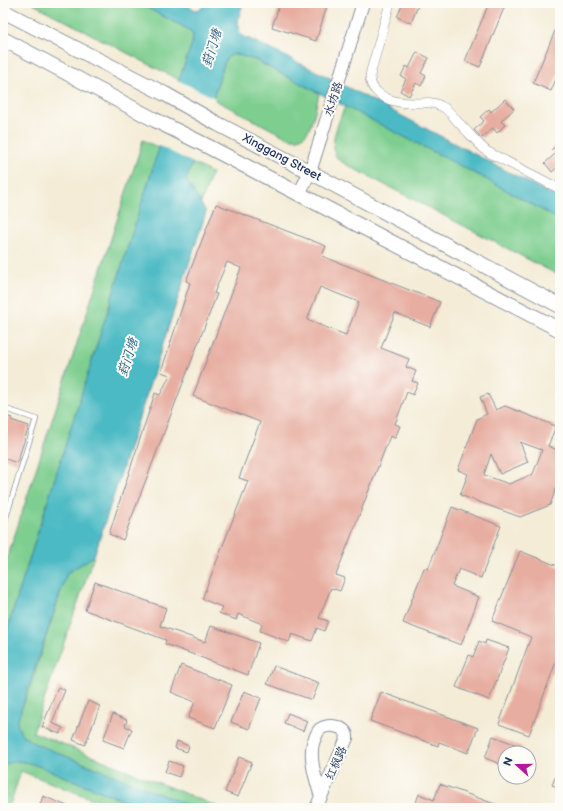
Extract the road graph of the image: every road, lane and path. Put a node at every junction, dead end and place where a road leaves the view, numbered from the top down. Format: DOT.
graph roads {
  1 [pos="363,3"];
  2 [pos="390,3"];
  3 [pos="3,11"];
  4 [pos="3,39"];
  5 [pos="310,172"];
  6 [pos="560,189"];
  7 [pos="299,194"];
  8 [pos="560,306"];
  9 [pos="560,330"];
  10 [pos="3,408"];
  11 [pos="3,527"];
  12 [pos="318,803"];
  1 -- 5 [label="street, 水坊路"];
  2 -- 6 [label="street"];
  3 -- 5 [label="main road, Xinggang Street"];
  4 -- 7 [label="main road, Xinggang Street"];
  5 -- 7 [label="street, 水坊路"];
  5 -- 8 [label="main road, Xinggang Street"];
  7 -- 9 [label="main road, Xinggang Street"];
  10 -- 11 [label="lane"];
  12 -- 12 [label="street, 红枫路"];
}
